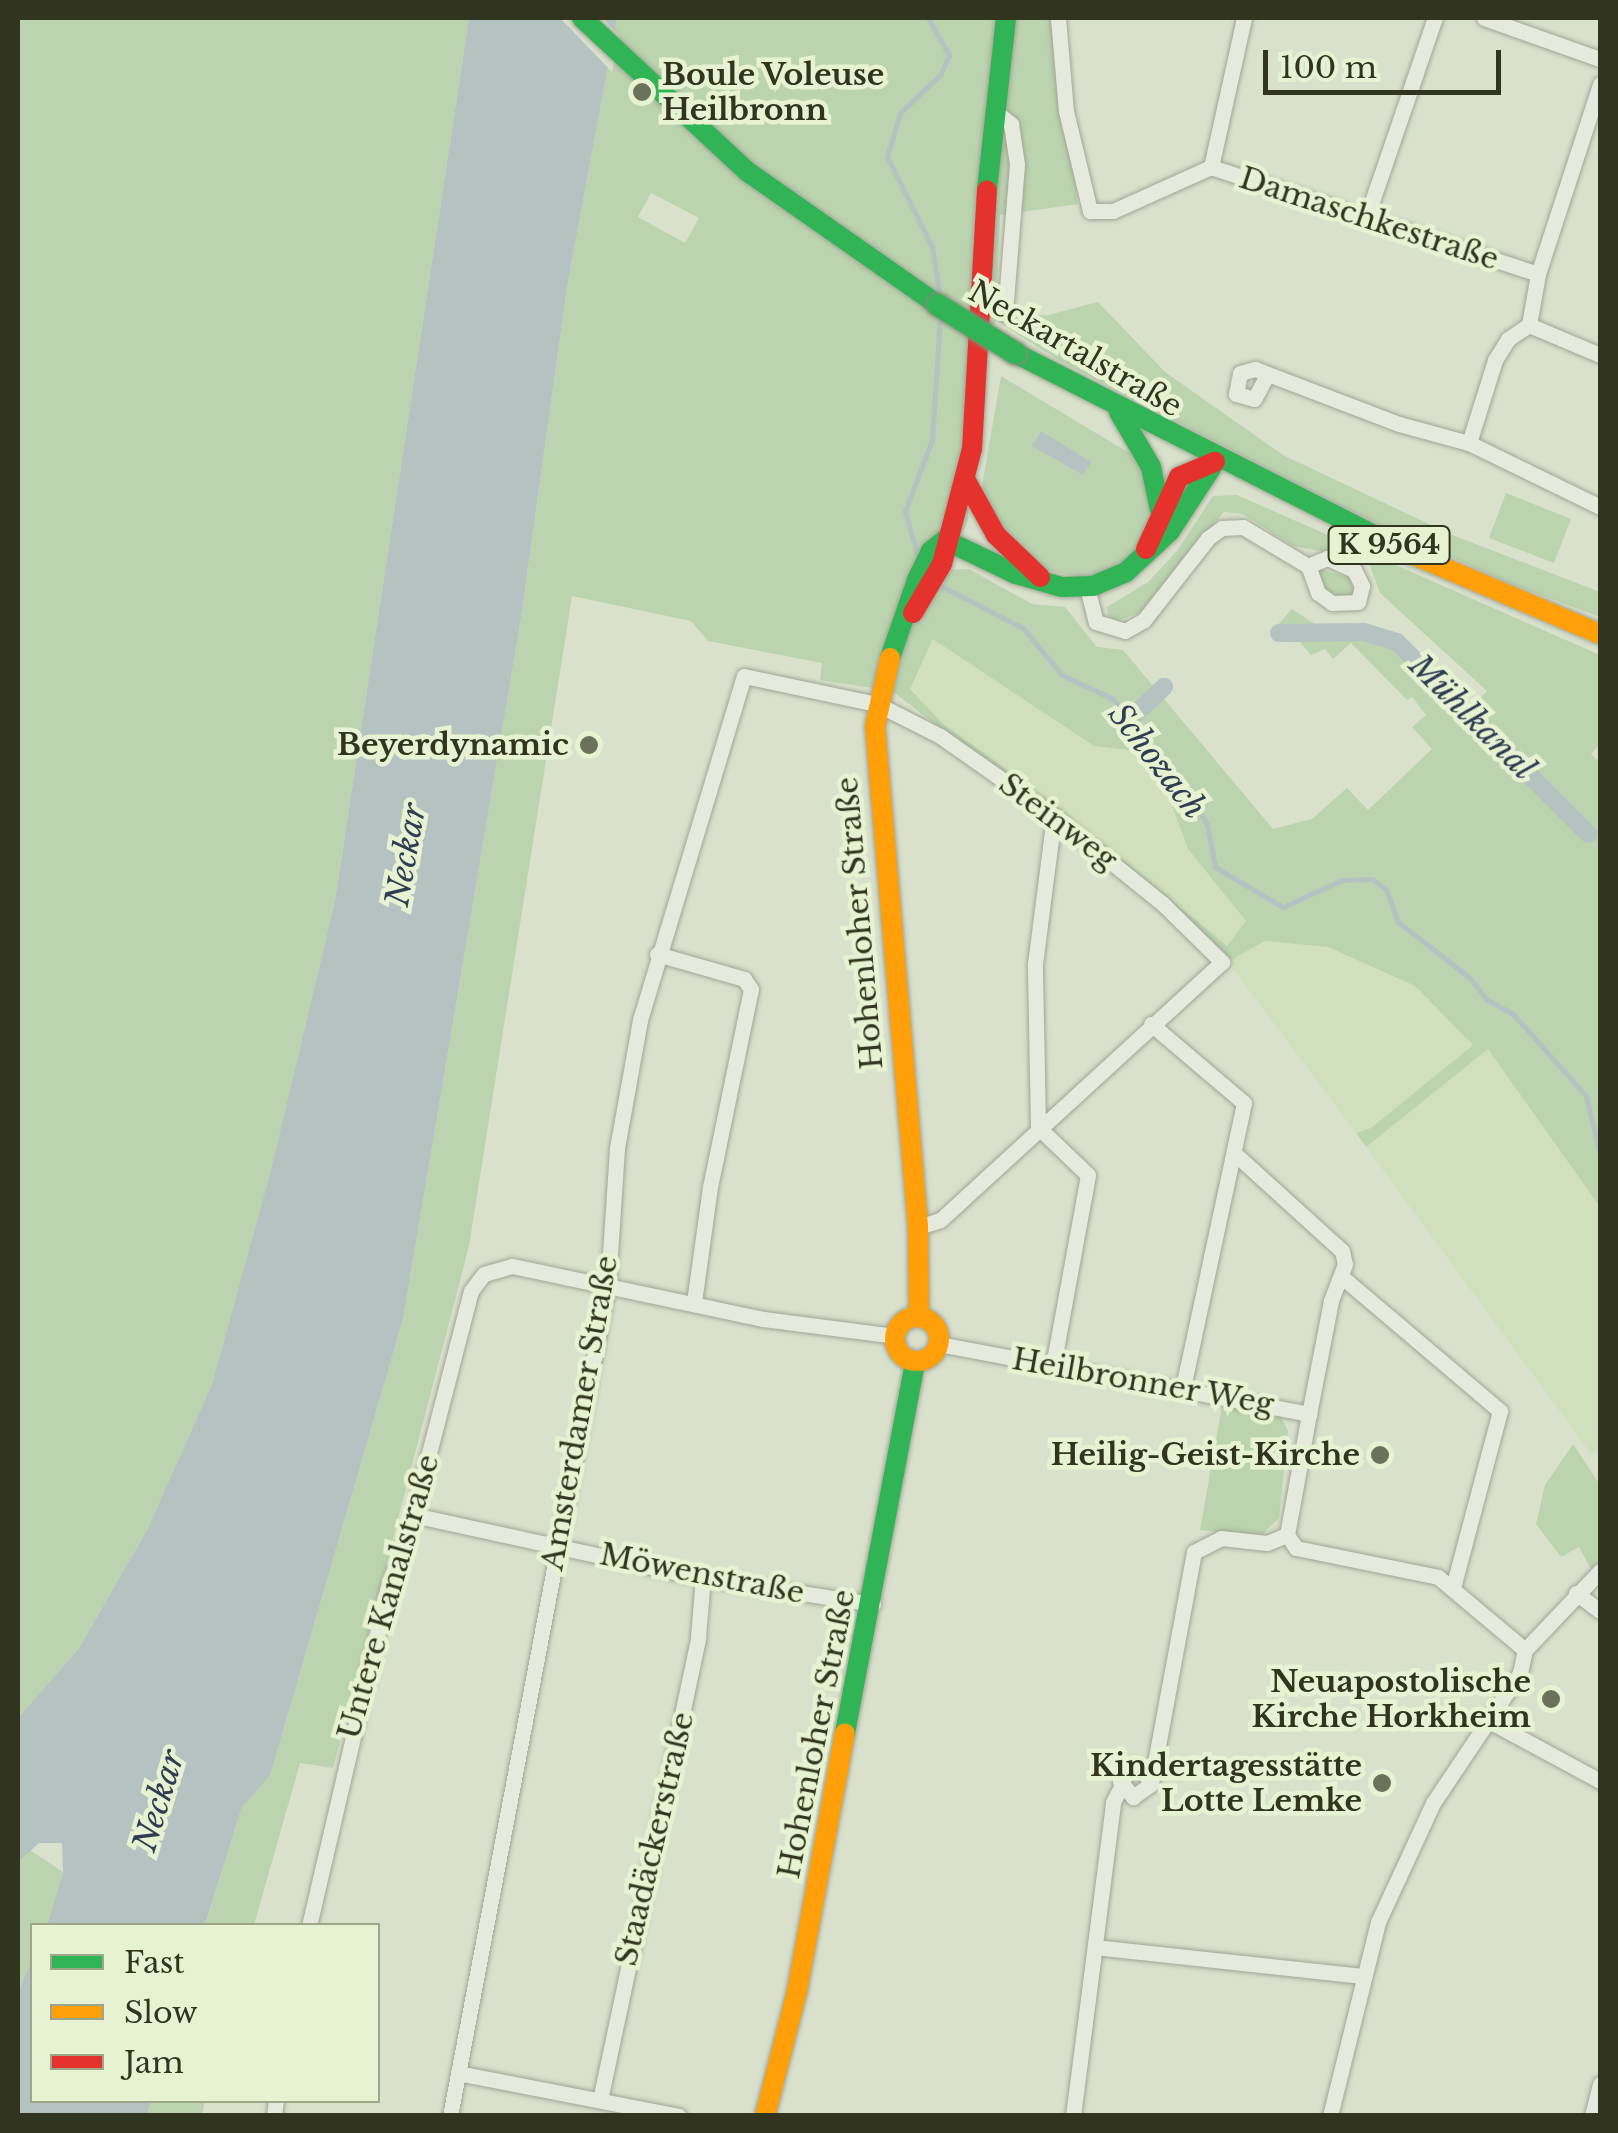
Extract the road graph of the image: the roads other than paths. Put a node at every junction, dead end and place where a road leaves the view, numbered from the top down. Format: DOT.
graph roads {
  1 [pos="582,18"];
  2 [pos="1006,18"];
  3 [pos="1058,18"];
  4 [pos="1244,18"];
  5 [pos="1435,18"];
  6 [pos="1484,18"];
  7 [pos="1600,59"];
  8 [pos="1600,84"];
  9 [pos="995,110"];
  10 [pos="1211,167"];
  11 [pos="1366,219"];
  12 [pos="1538,274"];
  13 [pos="1005,314"];
  14 [pos="1529,325"];
  15 [pos="1600,354"];
  16 [pos="1267,375"];
  17 [pos="1119,412"];
  18 [pos="1468,443"];
  19 [pos="1215,462"];
  20 [pos="965,479"];
  21 [pos="1600,507"];
  22 [pos="1160,510"];
  23 [pos="942,546"];
  24 [pos="1009,551"];
  25 [pos="1143,555"];
  26 [pos="1308,566"];
  27 [pos="1045,581"];
  28 [pos="1087,587"];
  29 [pos="1600,634"];
  30 [pos="877,704"];
  31 [pos="1054,816"];
  32 [pos="657,954"];
  33 [pos="1152,1024"];
  34 [pos="1038,1128"];
  35 [pos="1234,1153"];
  36 [pos="918,1227"];
  37 [pos="1342,1278"];
  38 [pos="608,1284"];
  39 [pos="694,1302"];
  40 [pos="919,1317"];
  41 [pos="894,1336"];
  42 [pos="939,1344"];
  43 [pos="915,1362"];
  44 [pos="1053,1366"];
  45 [pos="1183,1387"];
  46 [pos="1309,1414"];
  47 [pos="414,1515"];
  48 [pos="1287,1535"];
  49 [pos="560,1546"];
  50 [pos="1600,1571"];
  51 [pos="703,1578"];
  52 [pos="1454,1584"];
  53 [pos="1576,1593"];
  54 [pos="873,1604"];
  55 [pos="1600,1611"];
  56 [pos="1525,1650"];
  57 [pos="1489,1720"];
  58 [pos="1600,1781"];
  59 [pos="310,1923"];
  60 [pos="1095,1947"];
  61 [pos="1364,1976"];
  62 [pos="458,2073"];
  63 [pos="1600,2084"];
  64 [pos="600,2100"];
  65 [pos="450,2116"];
  66 [pos="679,2116"];
  67 [pos="765,2116"];
  68 [pos="1073,2116"];
  69 [pos="1330,2116"];
  70 [pos="1592,2116"];
  1 -- 17 [label="street, Neckartalstraße / K 9564, bridge"];
  2 -- 9 [label="street"];
  3 -- 10 [label="street, Damaschkestraße"];
  4 -- 10 [label="street"];
  5 -- 11 [label="street"];
  6 -- 7 [label="street"];
  8 -- 12 [label="street"];
  9 -- 13 [label="street"];
  9 -- 20 [label="street"];
  10 -- 11 [label="street, Damaschkestraße"];
  11 -- 12 [label="street, Damaschkestraße"];
  12 -- 14 [label="street"];
  14 -- 15 [label="street"];
  14 -- 18 [label="street"];
  16 -- 18 [label="street"];
  17 -- 19 [label="street, Neckartalstraße / K 9564"];
  17 -- 22 [label="street"];
  18 -- 21 [label="street"];
  19 -- 22 [label="street"];
  19 -- 25 [label="street"];
  19 -- 29 [label="street, Neckartalstraße / K 9564"];
  20 -- 23 [label="street"];
  20 -- 24 [label="street"];
  22 -- 25 [label="street"];
  23 -- 24 [label="street"];
  23 -- 27 [label="street"];
  23 -- 30 [label="street, Hohenloher Straße"];
  24 -- 27 [label="street"];
  25 -- 28 [label="street"];
  26 -- 28 [label="street"];
  27 -- 28 [label="street"];
  30 -- 31 [label="street, Steinweg"];
  30 -- 32 [label="street, Amsterdamer Straße"];
  30 -- 36 [label="street, Hohenloher Straße"];
  31 -- 33 [label="street, Steinweg"];
  31 -- 34 [label="street"];
  32 -- 38 [label="street, Amsterdamer Straße"];
  32 -- 39 [label="street"];
  33 -- 34 [label="street"];
  33 -- 35 [label="street"];
  34 -- 36 [label="street"];
  34 -- 44 [label="street"];
  35 -- 37 [label="street"];
  35 -- 45 [label="street"];
  36 -- 40 [label="street, Hohenloher Straße"];
  37 -- 46 [label="street"];
  37 -- 52 [label="street"];
  38 -- 39 [label="street"];
  38 -- 47 [label="street, Untere Kanalstraße"];
  38 -- 49 [label="street, Amsterdamer Straße"];
  39 -- 41 [label="street"];
  40 -- 41 [label="street"];
  40 -- 42 [label="street"];
  41 -- 43 [label="street"];
  42 -- 43 [label="street"];
  42 -- 44 [label="street, Heilbronner Weg"];
  43 -- 54 [label="street, Hohenloher Straße"];
  44 -- 45 [label="street, Heilbronner Weg"];
  45 -- 46 [label="street, Heilbronner Weg"];
  46 -- 48 [label="street, Heilbronner Weg"];
  47 -- 49 [label="street, Möwenstraße"];
  47 -- 59 [label="street, Untere Kanalstraße"];
  48 -- 52 [label="street"];
  48 -- 60 [label="street"];
  49 -- 51 [label="street, Möwenstraße"];
  49 -- 62 [label="street, Amsterdamer Straße"];
  50 -- 53 [label="street"];
  51 -- 54 [label="street, Möwenstraße"];
  51 -- 64 [label="street, Staadäckerstraße"];
  52 -- 56 [label="street"];
  53 -- 55 [label="street"];
  53 -- 56 [label="street"];
  54 -- 67 [label="street, Hohenloher Straße"];
  56 -- 57 [label="street"];
  57 -- 58 [label="street"];
  57 -- 61 [label="street"];
  60 -- 61 [label="street"];
  60 -- 68 [label="street"];
  61 -- 69 [label="street"];
  62 -- 64 [label="street"];
  62 -- 65 [label="street, Amsterdamer Straße"];
  63 -- 70 [label="street"];
  64 -- 66 [label="street"];
}
